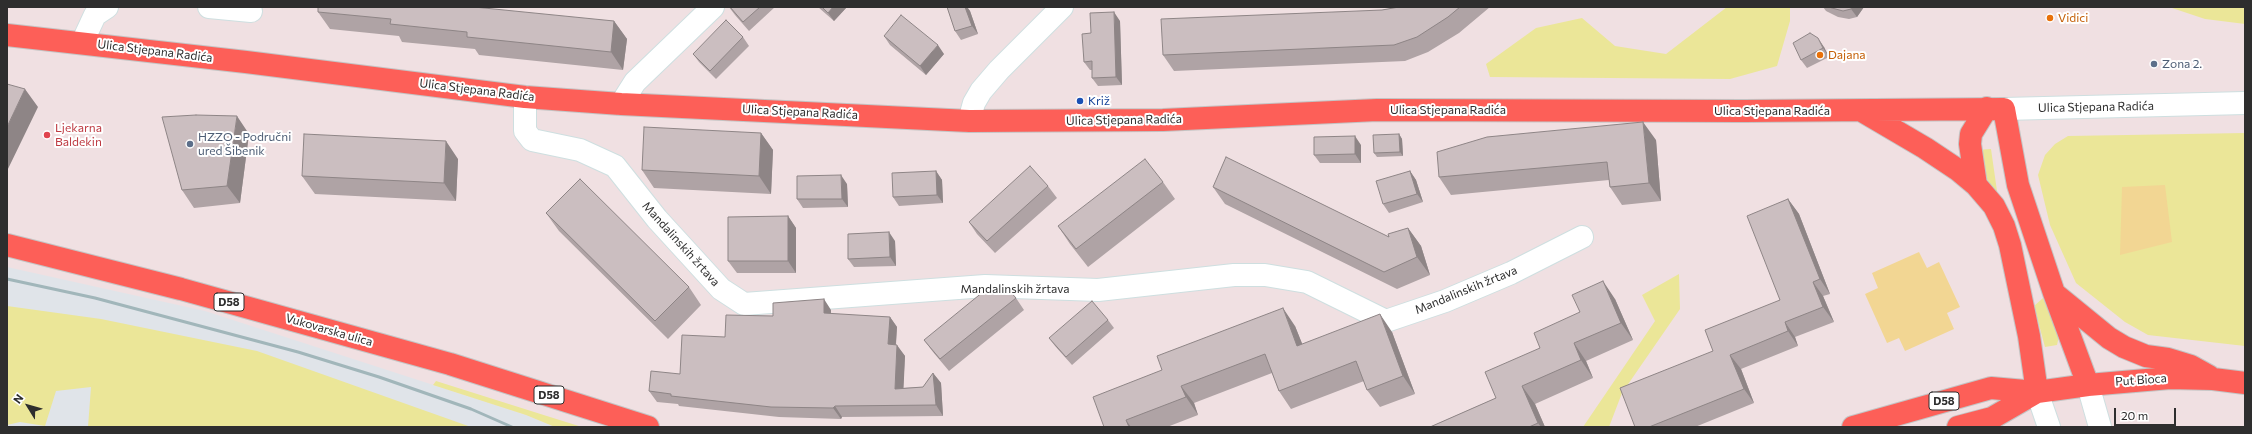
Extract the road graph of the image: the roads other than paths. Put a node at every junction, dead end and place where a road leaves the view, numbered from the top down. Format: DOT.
graph roads {
  1 [pos="107,7"];
  2 [pos="209,7"];
  3 [pos="713,7"];
  4 [pos="1062,7"];
  5 [pos="251,11"];
  6 [pos="7,35"];
  7 [pos="82,43"];
  8 [pos="525,96"];
  9 [pos="2245,103"];
  10 [pos="621,104"];
  11 [pos="1996,108"];
  12 [pos="1861,110"];
  13 [pos="969,121"];
  14 [pos="1976,185"];
  15 [pos="1582,237"];
  16 [pos="7,245"];
  17 [pos="2054,293"];
  18 [pos="2213,379"];
  19 [pos="2245,383"];
  20 [pos="2088,384"];
  21 [pos="2037,392"];
  22 [pos="648,427"];
  23 [pos="1853,427"];
  24 [pos="1958,427"];
  25 [pos="2049,427"];
  26 [pos="2100,427"];
  1 -- 7 [label="street"];
  2 -- 5 [label="street"];
  3 -- 10 [label="street"];
  4 -- 13 [label="street"];
  6 -- 7 [label="main road, Ulica Stjepana Radića"];
  7 -- 8 [label="main road, Ulica Stjepana Radića"];
  8 -- 10 [label="main road, Ulica Stjepana Radića"];
  8 -- 15 [label="street, Mandalinskih žrtava"];
  9 -- 11 [label="street, Ulica Stjepana Radića"];
  10 -- 13 [label="main road, Ulica Stjepana Radića"];
  11 -- 12 [label="main road, Ulica Stjepana Radića"];
  11 -- 14 [label="main road"];
  11 -- 17 [label="main road"];
  12 -- 13 [label="main road, Ulica Stjepana Radića"];
  12 -- 14 [label="main road"];
  14 -- 21 [label="main road"];
  16 -- 22 [label="main road, Vukovarska ulica / D58"];
  17 -- 18 [label="main road"];
  17 -- 20 [label="main road"];
  18 -- 19 [label="main road, Put Bioca / D58"];
  18 -- 20 [label="main road, Put Bioca / D58"];
  20 -- 21 [label="main road, Put Bioca / D58"];
  20 -- 26 [label="street"];
  21 -- 23 [label="main road, D58"];
  21 -- 24 [label="main road, D58"];
  21 -- 25 [label="street"];
}
